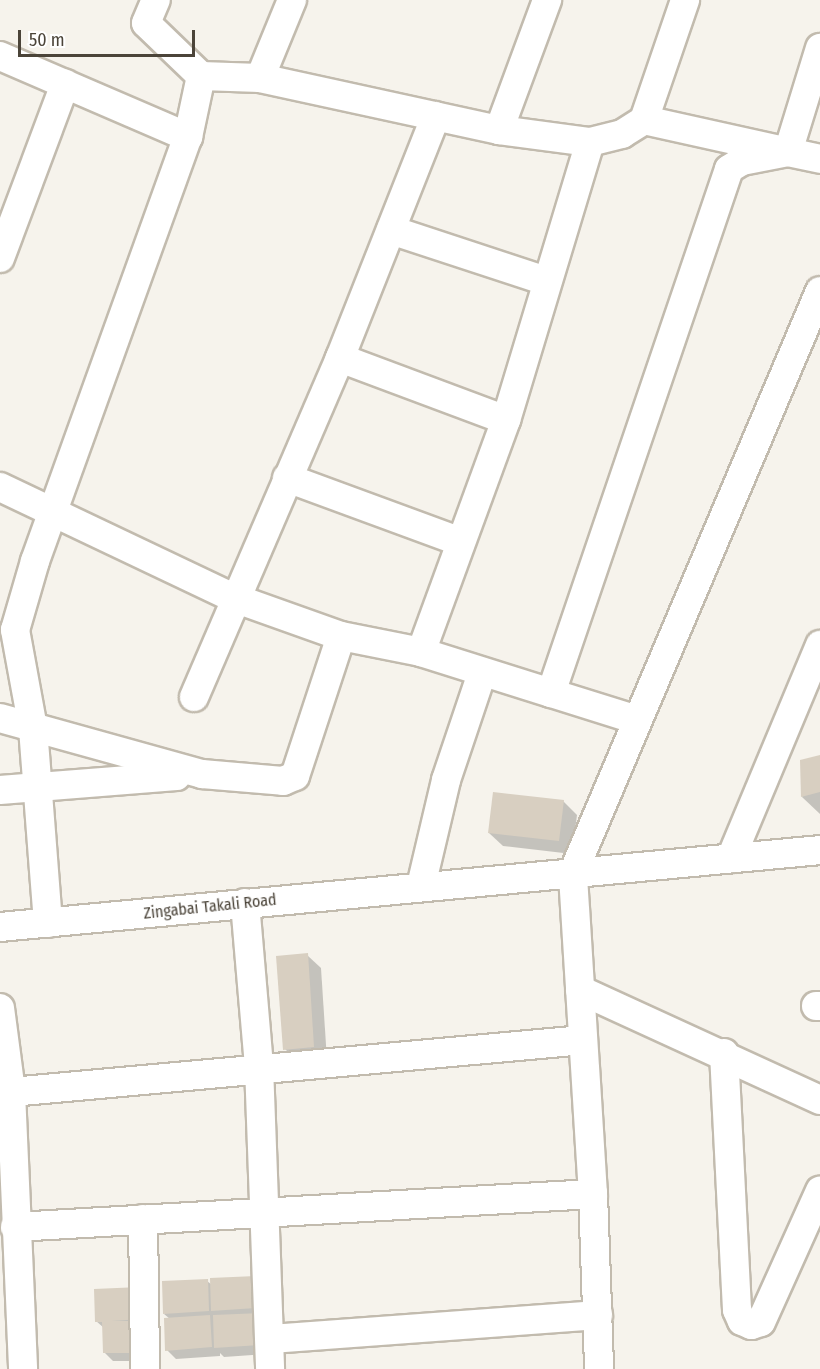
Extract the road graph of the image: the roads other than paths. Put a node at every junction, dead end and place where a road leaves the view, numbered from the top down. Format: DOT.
graph roads {
  1 [pos="292,0"];
  2 [pos="547,0"];
  3 [pos="685,0"];
  4 [pos="150,2"];
  5 [pos="820,48"];
  6 [pos="0,56"];
  7 [pos="201,76"];
  8 [pos="261,78"];
  9 [pos="65,84"];
  10 [pos="436,116"];
  11 [pos="644,120"];
  12 [pos="499,130"];
  13 [pos="188,137"];
  14 [pos="590,142"];
  15 [pos="788,152"];
  16 [pos="820,159"];
  17 [pos="391,230"];
  18 [pos="0,258"];
  19 [pos="546,281"];
  20 [pos="820,291"];
  21 [pos="340,358"];
  22 [pos="506,420"];
  23 [pos="287,478"];
  24 [pos="0,488"];
  25 [pos="54,515"];
  26 [pos="462,542"];
  27 [pos="234,598"];
  28 [pos="341,636"];
  29 [pos="820,645"];
  30 [pos="421,652"];
  31 [pos="482,673"];
  32 [pos="551,693"];
  33 [pos="194,697"];
  34 [pos="0,718"];
  35 [pos="637,720"];
  36 [pos="33,728"];
  37 [pos="202,774"];
  38 [pos="38,788"];
  39 [pos="0,790"];
  40 [pos="820,850"];
  41 [pos="730,858"];
  42 [pos="573,873"];
  43 [pos="421,886"];
  44 [pos="245,903"];
  45 [pos="48,923"];
  46 [pos="0,927"];
  47 [pos="580,990"];
  48 [pos="0,1008"];
  49 [pos="583,1040"];
  50 [pos="724,1053"];
  51 [pos="259,1066"];
  52 [pos="12,1092"];
  53 [pos="820,1100"];
  54 [pos="820,1191"];
  55 [pos="593,1194"];
  56 [pos="266,1211"];
  57 [pos="143,1219"];
  58 [pos="15,1227"];
  59 [pos="598,1315"];
  60 [pos="271,1339"];
  61 [pos="22,1369"];
  62 [pos="145,1369"];
  63 [pos="270,1369"];
  64 [pos="599,1369"];
  1 -- 8 [label="street"];
  2 -- 12 [label="street"];
  3 -- 11 [label="street"];
  4 -- 7 [label="street"];
  5 -- 15 [label="street"];
  6 -- 9 [label="street"];
  7 -- 8 [label="street"];
  7 -- 13 [label="street"];
  8 -- 10 [label="street"];
  9 -- 13 [label="street"];
  9 -- 18 [label="street"];
  10 -- 12 [label="street"];
  10 -- 17 [label="street"];
  11 -- 14 [label="street"];
  11 -- 15 [label="street"];
  12 -- 14 [label="street"];
  13 -- 25 [label="street"];
  14 -- 19 [label="street"];
  15 -- 16 [label="street"];
  15 -- 32 [label="street"];
  17 -- 19 [label="street"];
  17 -- 21 [label="street"];
  19 -- 22 [label="street"];
  20 -- 35 [label="street"];
  21 -- 22 [label="street"];
  21 -- 23 [label="street"];
  22 -- 26 [label="street"];
  23 -- 26 [label="street"];
  23 -- 27 [label="street"];
  24 -- 25 [label="street"];
  25 -- 27 [label="street"];
  25 -- 36 [label="street"];
  26 -- 30 [label="street"];
  27 -- 28 [label="street"];
  27 -- 33 [label="street"];
  28 -- 30 [label="street"];
  28 -- 37 [label="street"];
  29 -- 41 [label="street"];
  30 -- 31 [label="street"];
  31 -- 32 [label="street"];
  31 -- 43 [label="street"];
  32 -- 35 [label="street"];
  34 -- 36 [label="street"];
  35 -- 42 [label="street"];
  36 -- 37 [label="street"];
  36 -- 38 [label="street"];
  37 -- 38 [label="street"];
  38 -- 39 [label="street"];
  38 -- 45 [label="street"];
  40 -- 41 [label="street, Zingabai Takali Road"];
  41 -- 42 [label="street, Zingabai Takali Road"];
  42 -- 43 [label="street, Zingabai Takali Road"];
  42 -- 47 [label="street"];
  43 -- 44 [label="street, Zingabai Takali Road"];
  44 -- 45 [label="street, Zingabai Takali Road"];
  44 -- 51 [label="street"];
  45 -- 46 [label="street, Zingabai Takali Road"];
  47 -- 49 [label="street"];
  47 -- 50 [label="street"];
  48 -- 52 [label="street"];
  49 -- 51 [label="street"];
  49 -- 55 [label="street"];
  50 -- 53 [label="street"];
  50 -- 54 [label="street"];
  51 -- 52 [label="street"];
  51 -- 56 [label="street"];
  52 -- 58 [label="street"];
  55 -- 56 [label="street"];
  55 -- 59 [label="street"];
  56 -- 57 [label="street"];
  56 -- 60 [label="street"];
  57 -- 58 [label="street"];
  57 -- 62 [label="street"];
  58 -- 61 [label="street"];
  59 -- 60 [label="street"];
  59 -- 64 [label="street"];
  60 -- 63 [label="street"];
}
